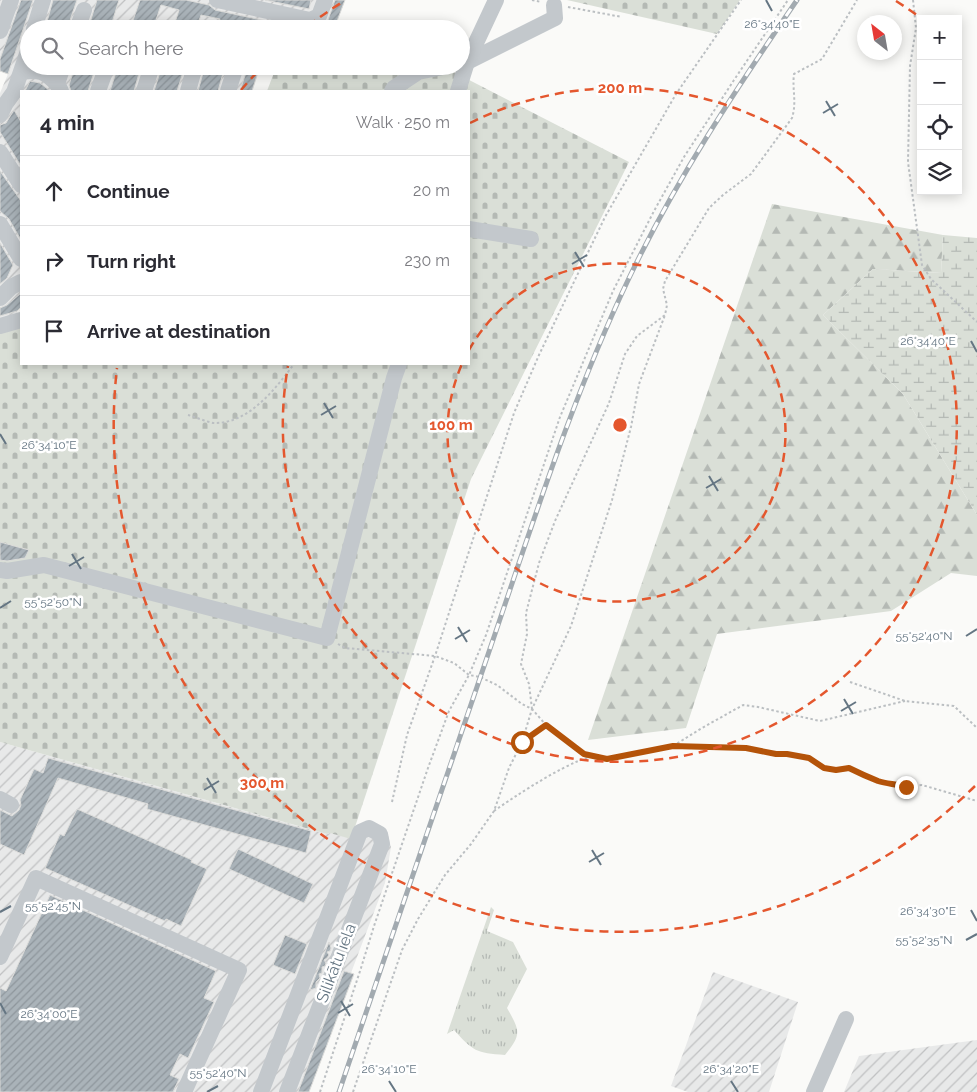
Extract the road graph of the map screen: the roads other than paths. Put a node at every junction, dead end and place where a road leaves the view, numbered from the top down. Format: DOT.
graph roads {
  1 [pos="11,0"];
  2 [pos="43,0"];
  3 [pos="217,0"];
  4 [pos="325,0"];
  5 [pos="496,0"];
  6 [pos="554,5"];
  7 [pos="84,10"];
  8 [pos="37,20"];
  9 [pos="80,20"];
  10 [pos="0,31"];
  11 [pos="470,51"];
  12 [pos="470,60"];
  13 [pos="22,75"];
  14 [pos="48,75"];
  15 [pos="61,75"];
  16 [pos="104,75"];
  17 [pos="149,75"];
  18 [pos="192,75"];
  19 [pos="233,75"];
  20 [pos="414,75"];
  21 [pos="461,75"];
  22 [pos="59,88"];
  23 [pos="98,90"];
  24 [pos="144,90"];
  25 [pos="188,90"];
  26 [pos="228,90"];
  27 [pos="393,90"];
  28 [pos="458,90"];
  29 [pos="18,98"];
  30 [pos="0,115"];
  31 [pos="0,152"];
  32 [pos="20,183"];
  33 [pos="0,224"];
  34 [pos="470,229"];
  35 [pos="531,239"];
  36 [pos="20,257"];
  37 [pos="20,282"];
  38 [pos="0,298"];
  39 [pos="20,320"];
  40 [pos="0,326"];
  41 [pos="399,365"];
  42 [pos="0,570"];
  43 [pos="0,957"];
  44 [pos="846,1019"];
  45 [pos="184,1092"];
  46 [pos="261,1092"];
  47 [pos="287,1092"];
  48 [pos="814,1092"];
  1 -- 10 [label="lane"];
  2 -- 8 [label="lane"];
  3 -- 4 [label="lane"];
  5 -- 11 [label="lane"];
  6 -- 12 [label="lane"];
  7 -- 9 [label="lane"];
  13 -- 29 [label="lane"];
  14 -- 22 [label="lane"];
  15 -- 22 [label="lane"];
  16 -- 23 [label="lane"];
  17 -- 24 [label="lane"];
  18 -- 25 [label="lane"];
  19 -- 26 [label="lane"];
  20 -- 27 [label="lane"];
  21 -- 28 [label="lane"];
  29 -- 30 [label="lane"];
  31 -- 32 [label="lane"];
  33 -- 36 [label="lane"];
  34 -- 35 [label="lane"];
  37 -- 38 [label="lane"];
  39 -- 40 [label="lane"];
  41 -- 42 [label="lane"];
  43 -- 45 [label="lane"];
  44 -- 48 [label="lane"];
  46 -- 47 [label="lane, Silikātu iela"];
}
